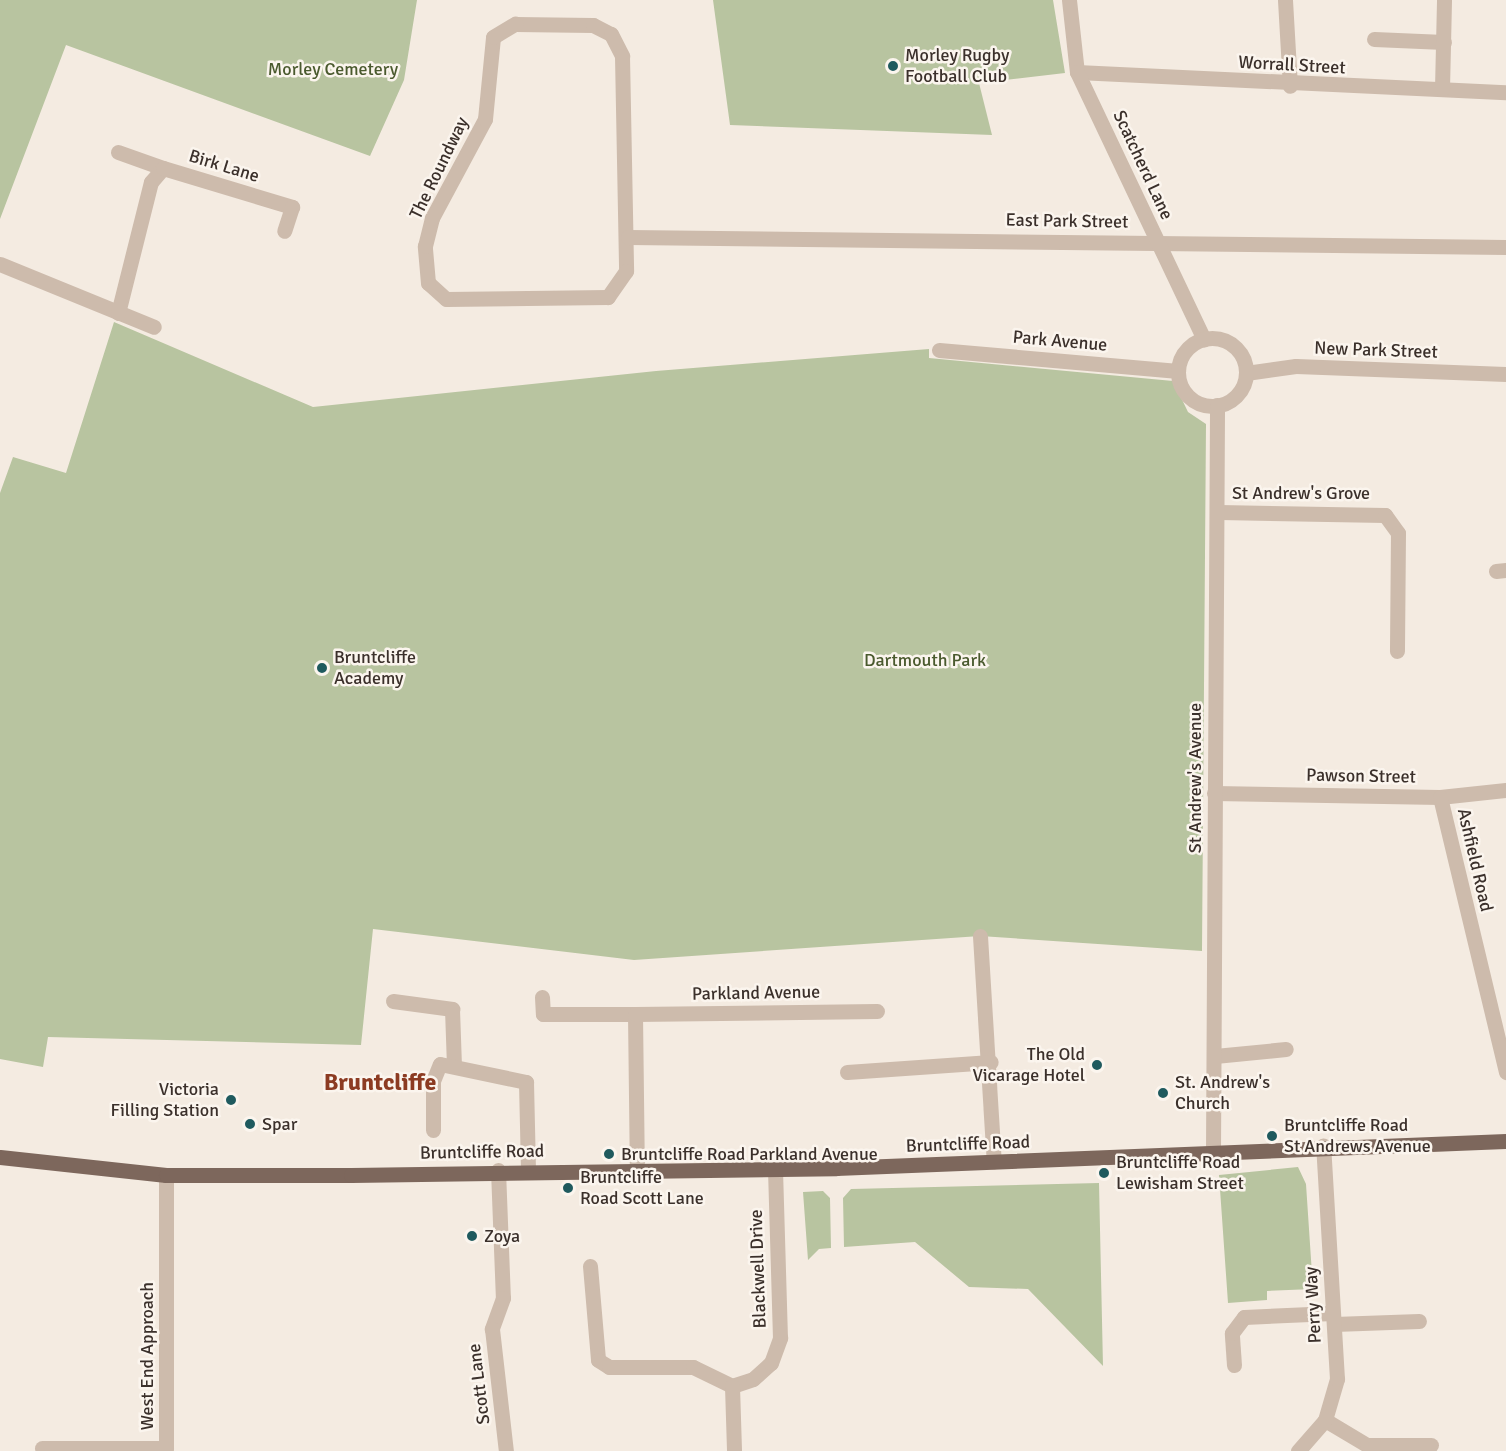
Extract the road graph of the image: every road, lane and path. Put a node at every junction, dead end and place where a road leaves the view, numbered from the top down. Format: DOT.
graph roads {
  1 [pos="1069,0"];
  2 [pos="1285,0"];
  3 [pos="1444,0"];
  4 [pos="1374,39"];
  5 [pos="1444,42"];
  6 [pos="1077,72"];
  7 [pos="1290,86"];
  8 [pos="1442,89"];
  9 [pos="1506,92"];
  10 [pos="118,152"];
  11 [pos="163,168"];
  12 [pos="284,231"];
  13 [pos="628,237"];
  14 [pos="1157,242"];
  15 [pos="1506,247"];
  16 [pos="0,264"];
  17 [pos="118,313"];
  18 [pos="154,327"];
  19 [pos="1204,339"];
  20 [pos="939,350"];
  21 [pos="1178,371"];
  22 [pos="1246,374"];
  23 [pos="1506,374"];
  24 [pos="1217,405"];
  25 [pos="1219,512"];
  26 [pos="1397,651"];
  27 [pos="1506,790"];
  28 [pos="1215,793"];
  29 [pos="1440,797"];
  30 [pos="980,936"];
  31 [pos="542,997"];
  32 [pos="393,1002"];
  33 [pos="878,1011"];
  34 [pos="635,1014"];
  35 [pos="1286,1049"];
  36 [pos="1215,1056"];
  37 [pos="991,1062"];
  38 [pos="454,1065"];
  39 [pos="848,1072"];
  40 [pos="1506,1072"];
  41 [pos="433,1130"];
  42 [pos="1506,1141"];
  43 [pos="1323,1145"];
  44 [pos="1213,1152"];
  45 [pos="0,1157"];
  46 [pos="994,1162"];
  47 [pos="775,1169"];
  48 [pos="498,1170"];
  49 [pos="528,1171"];
  50 [pos="637,1172"];
  51 [pos="166,1175"];
  52 [pos="590,1266"];
  53 [pos="1333,1318"];
  54 [pos="1419,1321"];
  55 [pos="1234,1365"];
  56 [pos="732,1386"];
  57 [pos="1325,1420"];
  58 [pos="1431,1445"];
  59 [pos="42,1448"];
  60 [pos="506,1451"];
  61 [pos="734,1451"];
  62 [pos="1298,1451"];
  1 -- 6 [label="street, Scatcherd Lane"];
  2 -- 7 [label="street"];
  3 -- 5 [label="street"];
  4 -- 5 [label="street"];
  5 -- 8 [label="street"];
  6 -- 7 [label="street, Worrall Street"];
  6 -- 14 [label="street, Scatcherd Lane"];
  7 -- 8 [label="street, Worrall Street"];
  8 -- 9 [label="street, Worrall Street"];
  10 -- 11 [label="street"];
  11 -- 12 [label="street, Birk Lane"];
  11 -- 17 [label="street, Birk Lane"];
  13 -- 13 [label="street, The Roundway"];
  13 -- 14 [label="street, East Park Street"];
  14 -- 15 [label="street, East Park Street"];
  14 -- 19 [label="street, Scatcherd Lane"];
  16 -- 17 [label="street"];
  17 -- 18 [label="street"];
  19 -- 21 [label="street"];
  19 -- 22 [label="street"];
  20 -- 21 [label="street, Park Avenue"];
  21 -- 24 [label="street"];
  22 -- 23 [label="street, New Park Street"];
  22 -- 24 [label="street"];
  24 -- 25 [label="street, St Andrew's Avenue"];
  25 -- 26 [label="street, St Andrew's Grove"];
  25 -- 28 [label="street, St Andrew's Avenue"];
  27 -- 29 [label="street, Pawson Street"];
  28 -- 29 [label="street, Pawson Street"];
  28 -- 36 [label="street, St Andrew's Avenue"];
  29 -- 40 [label="street, Ashfield Road"];
  30 -- 37 [label="street"];
  31 -- 34 [label="street, Parkland Avenue"];
  32 -- 38 [label="street"];
  33 -- 34 [label="street, Parkland Avenue"];
  34 -- 50 [label="street"];
  35 -- 36 [label="street"];
  36 -- 44 [label="street, St Andrew's Avenue"];
  37 -- 39 [label="street"];
  37 -- 46 [label="street"];
  38 -- 41 [label="street"];
  38 -- 49 [label="street"];
  42 -- 43 [label="main road, Bruntcliffe Road"];
  43 -- 44 [label="main road, Bruntcliffe Road"];
  43 -- 53 [label="street, Perry Way"];
  44 -- 46 [label="main road, Bruntcliffe Road"];
  45 -- 51 [label="main road, Bruntcliffe Road"];
  46 -- 47 [label="main road, Bruntcliffe Road"];
  47 -- 50 [label="main road, Bruntcliffe Road"];
  47 -- 56 [label="street, Blackwell Drive"];
  48 -- 49 [label="main road, Bruntcliffe Road"];
  48 -- 51 [label="main road, Bruntcliffe Road"];
  48 -- 60 [label="street, Scott Lane"];
  49 -- 50 [label="main road, Bruntcliffe Road"];
  51 -- 59 [label="street, West End Approach"];
  52 -- 56 [label="street"];
  53 -- 54 [label="street"];
  53 -- 55 [label="street"];
  53 -- 57 [label="street, Perry Way"];
  56 -- 61 [label="street"];
  57 -- 58 [label="street"];
  57 -- 62 [label="street, Perry Way"];
}
